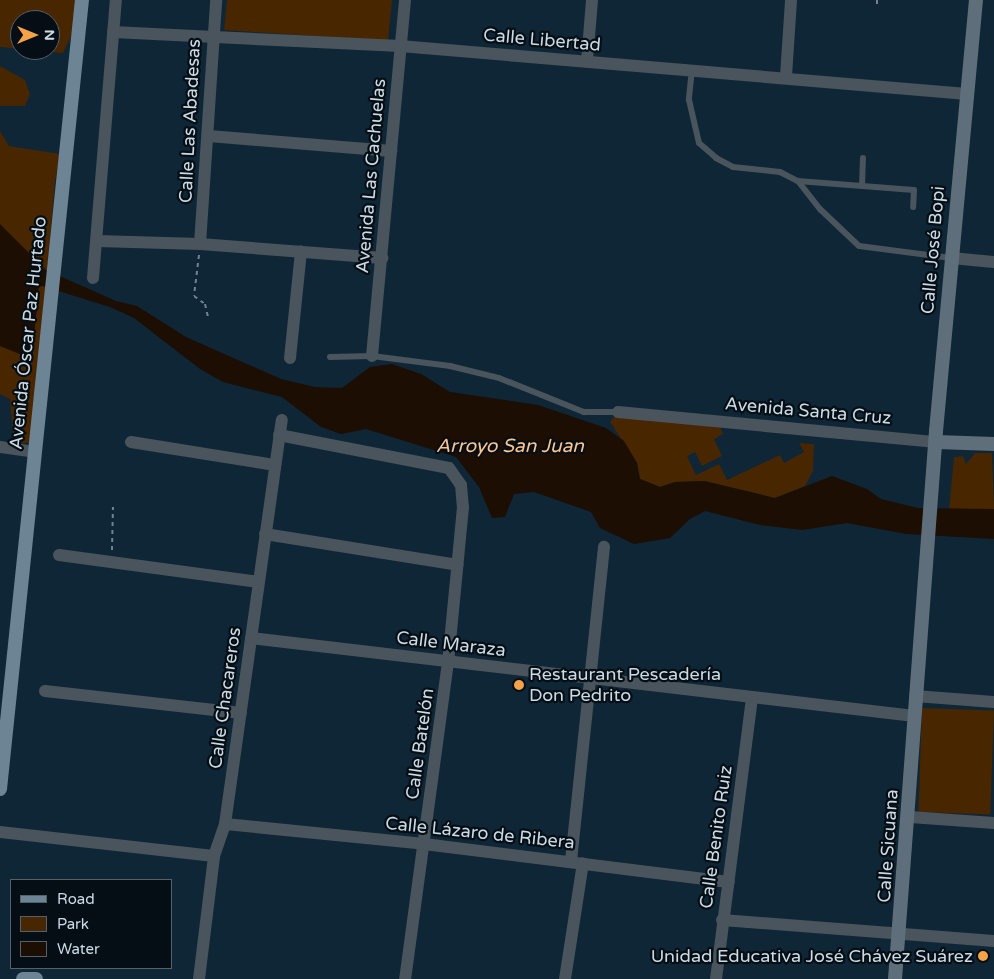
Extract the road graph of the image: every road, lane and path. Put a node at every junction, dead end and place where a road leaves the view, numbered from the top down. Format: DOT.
graph roads {
  1 [pos="82,0"];
  2 [pos="116,0"];
  3 [pos="216,0"];
  4 [pos="405,0"];
  5 [pos="592,0"];
  6 [pos="790,0"];
  7 [pos="877,0"];
  8 [pos="976,0"];
  9 [pos="877,4"];
  10 [pos="113,32"];
  11 [pos="212,36"];
  12 [pos="400,46"];
  13 [pos="586,61"];
  14 [pos="692,69"];
  15 [pos="786,76"];
  16 [pos="966,94"];
  17 [pos="209,136"];
  18 [pos="391,151"];
  19 [pos="863,158"];
  20 [pos="798,181"];
  21 [pos="862,186"];
  22 [pos="913,207"];
  23 [pos="97,241"];
  24 [pos="200,244"];
  25 [pos="302,252"];
  26 [pos="382,258"];
  27 [pos="951,258"];
  28 [pos="994,262"];
  29 [pos="93,278"];
  30 [pos="208,317"];
  31 [pos="372,356"];
  32 [pos="330,357"];
  33 [pos="290,358"];
  34 [pos="618,412"];
  35 [pos="282,420"];
  36 [pos="280,435"];
  37 [pos="131,442"];
  38 [pos="937,442"];
  39 [pos="994,444"];
  40 [pos="0,447"];
  41 [pos="35,452"];
  42 [pos="275,465"];
  43 [pos="113,507"];
  44 [pos="266,534"];
  45 [pos="604,547"];
  46 [pos="59,555"];
  47 [pos="112,562"];
  48 [pos="458,565"];
  49 [pos="258,582"];
  50 [pos="251,638"];
  51 [pos="448,662"];
  52 [pos="591,679"];
  53 [pos="45,691"];
  54 [pos="5,695"];
  55 [pos="915,696"];
  56 [pos="752,699"];
  57 [pos="994,702"];
  58 [pos="241,713"];
  59 [pos="914,716"];
  60 [pos="0,789"];
  61 [pos="910,817"];
  62 [pos="994,823"];
  63 [pos="225,824"];
  64 [pos="0,832"];
  65 [pos="424,844"];
  66 [pos="214,856"];
  67 [pos="577,862"];
  68 [pos="729,882"];
  69 [pos="722,920"];
  70 [pos="900,934"];
  71 [pos="994,941"];
  72 [pos="23,979"];
  73 [pos="36,979"];
  74 [pos="199,979"];
  75 [pos="405,979"];
  76 [pos="565,979"];
  77 [pos="716,979"];
  78 [pos="895,979"];
  1 -- 41 [label="main road, Avenida Óscar Paz Hurtado"];
  2 -- 10 [label="street"];
  3 -- 11 [label="street, Calle Las Abadesas"];
  4 -- 12 [label="street, Avenida Las Cachuelas"];
  5 -- 13 [label="street"];
  6 -- 15 [label="street"];
  7 -- 9 [label="path"];
  8 -- 16 [label="main road, Calle José Bopi"];
  10 -- 11 [label="street, Calle Libertad"];
  10 -- 23 [label="street"];
  11 -- 12 [label="street, Calle Libertad"];
  11 -- 17 [label="street, Calle Las Abadesas"];
  12 -- 13 [label="street, Calle Libertad"];
  12 -- 18 [label="street, Avenida Las Cachuelas"];
  13 -- 14 [label="street, Calle Libertad"];
  14 -- 15 [label="street, Calle Libertad"];
  14 -- 20 [label="lane"];
  15 -- 16 [label="street, Calle Libertad"];
  16 -- 27 [label="main road, Calle José Bopi"];
  17 -- 18 [label="street"];
  17 -- 24 [label="street, Calle Las Abadesas"];
  18 -- 26 [label="street, Avenida Las Cachuelas"];
  19 -- 21 [label="lane"];
  20 -- 21 [label="lane"];
  20 -- 27 [label="lane"];
  21 -- 22 [label="lane"];
  23 -- 24 [label="street"];
  23 -- 29 [label="street"];
  24 -- 25 [label="street"];
  24 -- 30 [label="path"];
  25 -- 26 [label="street"];
  25 -- 33 [label="street"];
  26 -- 31 [label="street, Avenida Las Cachuelas"];
  27 -- 28 [label="street"];
  27 -- 38 [label="main road, Calle José Bopi"];
  31 -- 32 [label="lane"];
  31 -- 34 [label="lane"];
  34 -- 38 [label="street, Avenida Santa Cruz"];
  35 -- 36 [label="street, Calle Chacareros"];
  36 -- 42 [label="street, Calle Chacareros"];
  36 -- 48 [label="street, Calle Batelón"];
  37 -- 42 [label="street"];
  38 -- 39 [label="main road, Avenida Santa Cruz"];
  38 -- 55 [label="main road, Calle José Bopi"];
  40 -- 41 [label="street"];
  41 -- 54 [label="main road, Avenida Óscar Paz Hurtado"];
  42 -- 44 [label="street, Calle Chacareros"];
  43 -- 47 [label="path"];
  44 -- 48 [label="street"];
  44 -- 49 [label="street, Calle Chacareros"];
  45 -- 52 [label="street"];
  46 -- 47 [label="street"];
  47 -- 49 [label="street"];
  48 -- 51 [label="street, Calle Batelón"];
  49 -- 50 [label="street, Calle Chacareros"];
  50 -- 51 [label="street, Calle Maraza"];
  50 -- 58 [label="street, Calle Chacareros"];
  51 -- 52 [label="street, Calle Maraza"];
  51 -- 65 [label="street, Calle Batelón"];
  52 -- 56 [label="street, Calle Maraza"];
  52 -- 67 [label="street"];
  53 -- 58 [label="street"];
  54 -- 60 [label="main road, Avenida Óscar Paz Hurtado"];
  55 -- 57 [label="street"];
  55 -- 59 [label="main road"];
  56 -- 59 [label="street, Calle Maraza"];
  56 -- 68 [label="street, Calle Benito Ruiz"];
  58 -- 63 [label="street, Calle Chacareros"];
  59 -- 61 [label="main road, Calle Sicuana"];
  61 -- 62 [label="street"];
  61 -- 70 [label="main road, Calle Sicuana"];
  63 -- 65 [label="street, Calle Lázaro de Ribera"];
  63 -- 66 [label="street, Calle Chacareros"];
  64 -- 66 [label="street"];
  65 -- 67 [label="street, Calle Lázaro de Ribera"];
  65 -- 75 [label="street, Calle Batelón"];
  66 -- 74 [label="street, Calle Chacareros"];
  67 -- 68 [label="street, Calle Lázaro de Ribera"];
  67 -- 76 [label="street"];
  68 -- 69 [label="street, Calle Benito Ruiz"];
  69 -- 70 [label="street"];
  69 -- 77 [label="street, Calle Benito Ruiz"];
  70 -- 71 [label="street"];
  70 -- 78 [label="main road, Calle Sicuana"];
  72 -- 73 [label="main road"];
}
